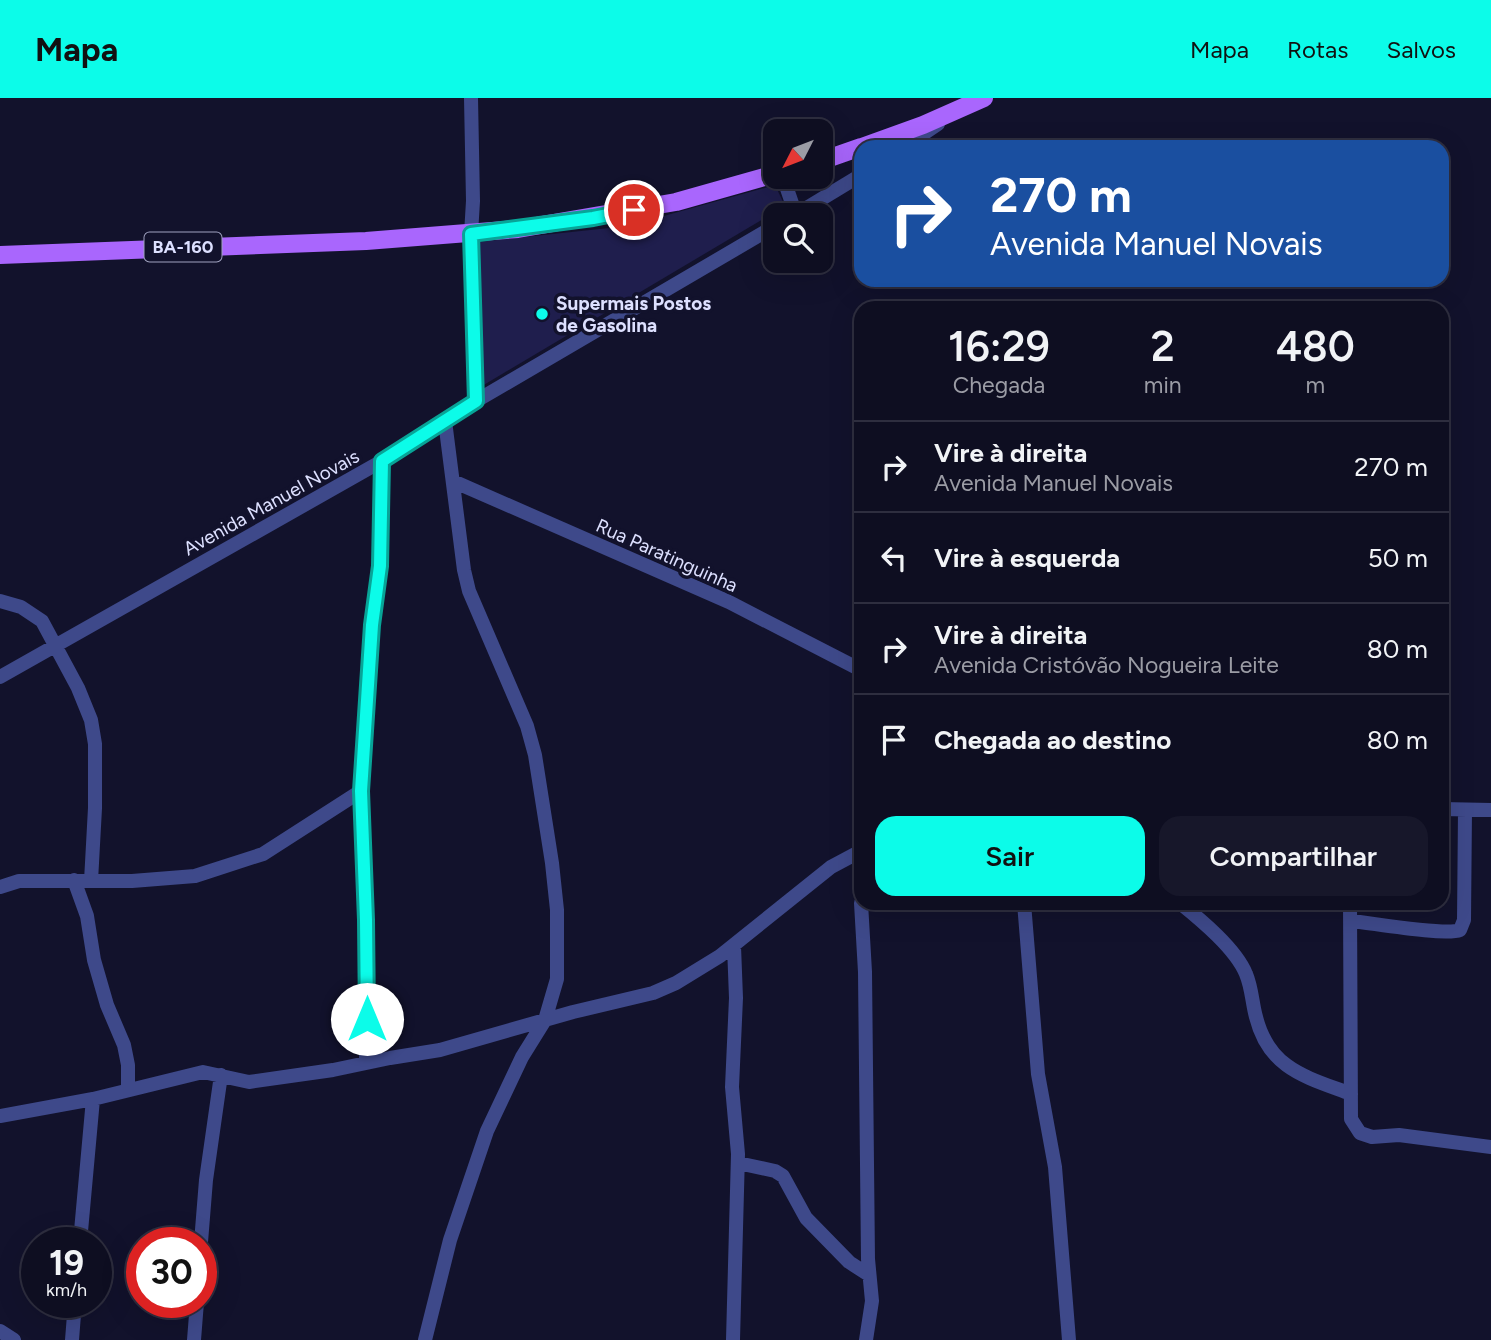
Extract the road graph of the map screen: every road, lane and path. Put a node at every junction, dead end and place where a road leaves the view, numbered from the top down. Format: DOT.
graph roads {
  1 [pos="471,98"];
  2 [pos="984,98"];
  3 [pos="957,111"];
  4 [pos="894,140"];
  5 [pos="914,140"];
  6 [pos="854,150"];
  7 [pos="833,157"];
  8 [pos="763,177"];
  9 [pos="854,179"];
  10 [pos="815,203"];
  11 [pos="763,233"];
  12 [pos="471,234"];
  13 [pos="0,254"];
  14 [pos="476,401"];
  15 [pos="445,421"];
  16 [pos="382,461"];
  17 [pos="455,482"];
  18 [pos="0,601"];
  19 [pos="54,646"];
  20 [pos="854,666"];
  21 [pos="0,677"];
  22 [pos="361,791"];
  23 [pos="1449,809"];
  24 [pos="1465,810"];
  25 [pos="1491,810"];
  26 [pos="854,855"];
  27 [pos="74,880"];
  28 [pos="91,881"];
  29 [pos="0,887"];
  30 [pos="861,910"];
  31 [pos="1025,910"];
  32 [pos="1188,910"];
  33 [pos="1350,910"];
  34 [pos="1351,921"];
  35 [pos="734,946"];
  36 [pos="545,1020"];
  37 [pos="366,1062"];
  38 [pos="221,1075"];
  39 [pos="128,1090"];
  40 [pos="1351,1094"];
  41 [pos="93,1099"];
  42 [pos="1,1115"];
  43 [pos="1491,1147"];
  44 [pos="738,1163"];
  45 [pos="81,1227"];
  46 [pos="202,1227"];
  47 [pos="869,1275"];
  48 [pos="74,1318"];
  49 [pos="196,1318"];
  50 [pos="0,1331"];
  51 [pos="14,1340"];
  52 [pos="72,1340"];
  53 [pos="194,1340"];
  54 [pos="425,1340"];
  55 [pos="733,1340"];
  56 [pos="866,1340"];
  57 [pos="1069,1340"];
  1 -- 12 [label="street"];
  2 -- 3 [label="main road"];
  3 -- 4 [label="main road"];
  3 -- 5 [label="street"];
  6 -- 7 [label="main road"];
  8 -- 12 [label="main road, BA-160"];
  9 -- 10 [label="street"];
  11 -- 14 [label="street, Avenida Manuel Novais"];
  12 -- 13 [label="main road, BA-160"];
  12 -- 14 [label="street"];
  14 -- 15 [label="street, Avenida Manuel Novais"];
  15 -- 16 [label="street, Avenida Manuel Novais"];
  15 -- 17 [label="street"];
  16 -- 19 [label="street, Avenida Manuel Novais"];
  16 -- 22 [label="street"];
  17 -- 20 [label="street, Rua Paratinguinha"];
  17 -- 36 [label="street"];
  18 -- 19 [label="street"];
  19 -- 21 [label="street, Avenida Manuel Novais"];
  19 -- 28 [label="street"];
  22 -- 28 [label="street"];
  22 -- 37 [label="street"];
  23 -- 24 [label="street"];
  24 -- 25 [label="street"];
  24 -- 34 [label="street"];
  26 -- 35 [label="street"];
  27 -- 28 [label="street"];
  27 -- 29 [label="street"];
  27 -- 39 [label="street"];
  30 -- 47 [label="street"];
  31 -- 57 [label="street"];
  32 -- 40 [label="street"];
  33 -- 34 [label="street"];
  34 -- 40 [label="street"];
  35 -- 36 [label="street"];
  35 -- 44 [label="street"];
  36 -- 37 [label="street"];
  36 -- 54 [label="street"];
  37 -- 38 [label="street"];
  38 -- 39 [label="street"];
  38 -- 46 [label="street"];
  39 -- 41 [label="street"];
  40 -- 43 [label="street"];
  41 -- 42 [label="street"];
  41 -- 45 [label="street"];
  44 -- 47 [label="street"];
  44 -- 55 [label="street"];
  47 -- 56 [label="street"];
  48 -- 52 [label="street"];
  49 -- 53 [label="street"];
  50 -- 51 [label="street"];
}
